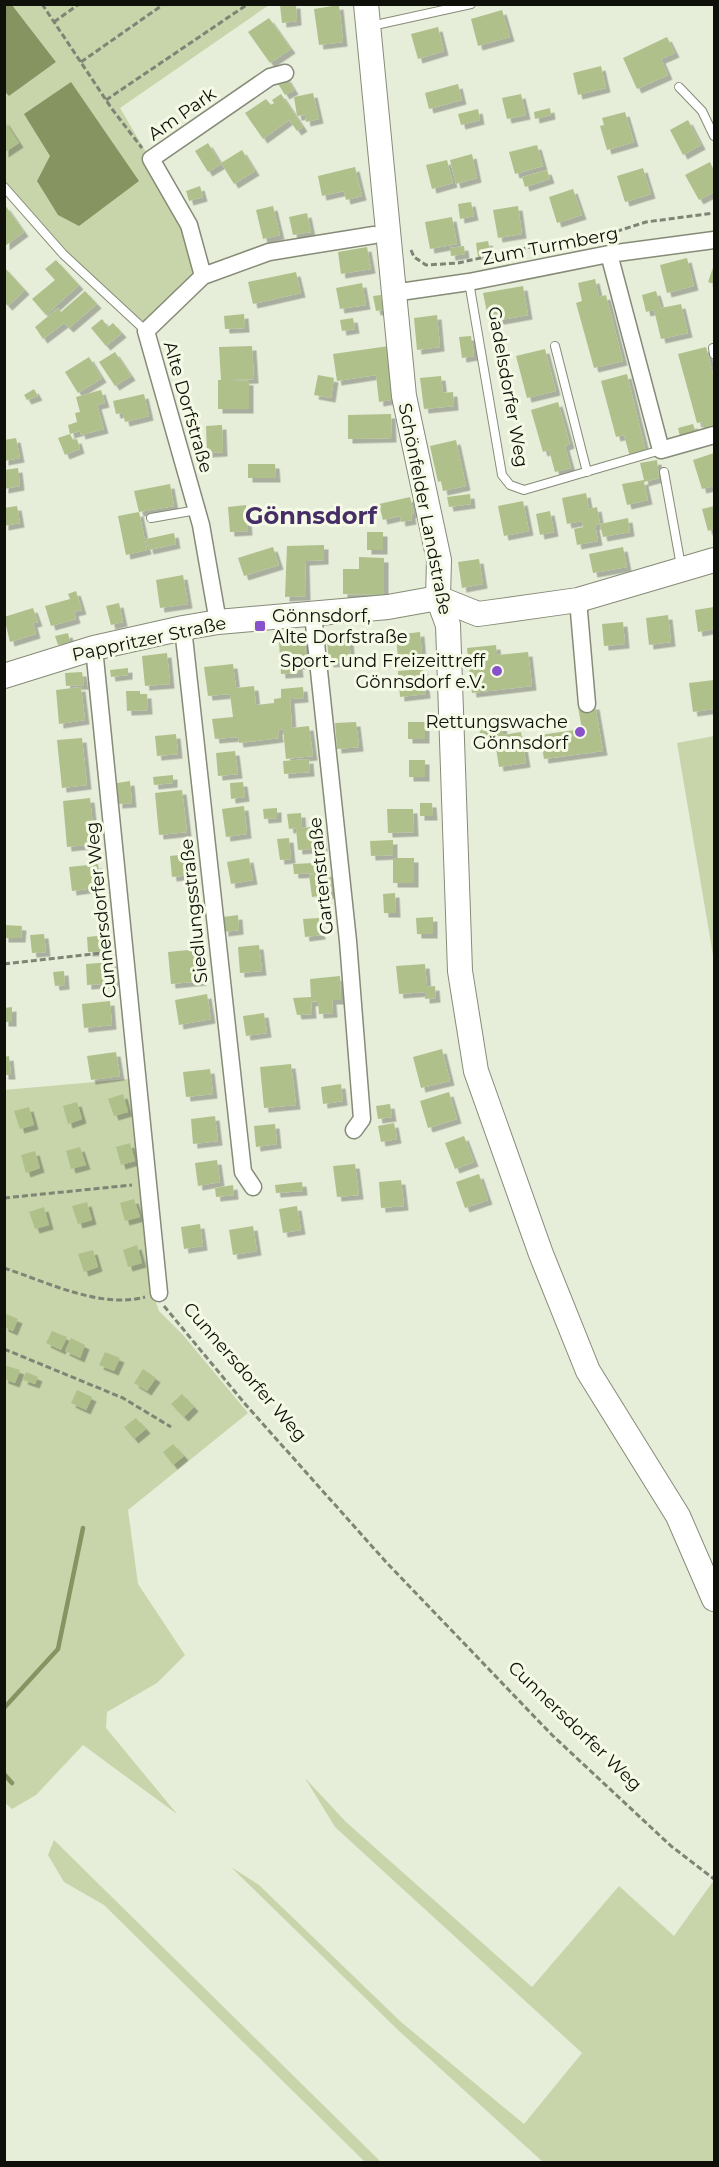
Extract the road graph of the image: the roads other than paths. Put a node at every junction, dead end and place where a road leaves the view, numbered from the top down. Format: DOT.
graph roads {
  1 [pos="471,4"];
  2 [pos="367,16"];
  3 [pos="285,73"];
  4 [pos="678,87"];
  5 [pos="714,136"];
  6 [pos="4,187"];
  7 [pos="374,235"];
  8 [pos="714,240"];
  9 [pos="609,254"];
  10 [pos="203,276"];
  11 [pos="469,282"];
  12 [pos="393,293"];
  13 [pos="146,332"];
  14 [pos="555,345"];
  15 [pos="714,435"];
  16 [pos="661,450"];
  17 [pos="587,472"];
  18 [pos="664,472"];
  19 [pos="197,510"];
  20 [pos="151,518"];
  21 [pos="714,560"];
  22 [pos="682,570"];
  23 [pos="438,598"];
  24 [pos="578,600"];
  25 [pos="313,615"];
  26 [pos="218,622"];
  27 [pos="183,628"];
  28 [pos="94,648"];
  29 [pos="4,675"];
  30 [pos="587,704"];
  31 [pos="354,1130"];
  32 [pos="253,1187"];
  33 [pos="159,1293"];
  34 [pos="714,1599"];
  1 -- 2 [label="lane"];
  2 -- 12 [label="street, Schönfelder Landstraße"];
  3 -- 10 [label="street, Am Park"];
  4 -- 5 [label="lane"];
  6 -- 13 [label="lane, Alte Dorfstraße"];
  7 -- 10 [label="street"];
  8 -- 9 [label="street, Zum Turmberg"];
  9 -- 11 [label="street, Zum Turmberg"];
  9 -- 16 [label="street"];
  10 -- 13 [label="street"];
  11 -- 12 [label="street, Zum Turmberg"];
  11 -- 17 [label="lane, Gadelsdorfer Weg"];
  12 -- 23 [label="street, Schönfelder Landstraße"];
  13 -- 19 [label="street, Alte Dorfstraße"];
  14 -- 17 [label="lane"];
  15 -- 16 [label="street, Gadelsdorfer Weg"];
  16 -- 17 [label="lane, Gadelsdorfer Weg"];
  18 -- 22 [label="lane"];
  19 -- 20 [label="lane"];
  19 -- 26 [label="street, Alte Dorfstraße"];
  21 -- 22 [label="street"];
  22 -- 24 [label="street"];
  23 -- 24 [label="street"];
  23 -- 25 [label="street, Pappritzer Straße"];
  23 -- 34 [label="street, Schönfelder Landstraße"];
  24 -- 30 [label="street"];
  25 -- 26 [label="street, Pappritzer Straße"];
  25 -- 31 [label="street, Gartenstraße"];
  26 -- 27 [label="street, Pappritzer Straße"];
  27 -- 28 [label="street, Pappritzer Straße"];
  27 -- 32 [label="street, Siedlungsstraße"];
  28 -- 29 [label="street, Pappritzer Straße"];
  28 -- 33 [label="street, Cunnersdorfer Weg"];
}
